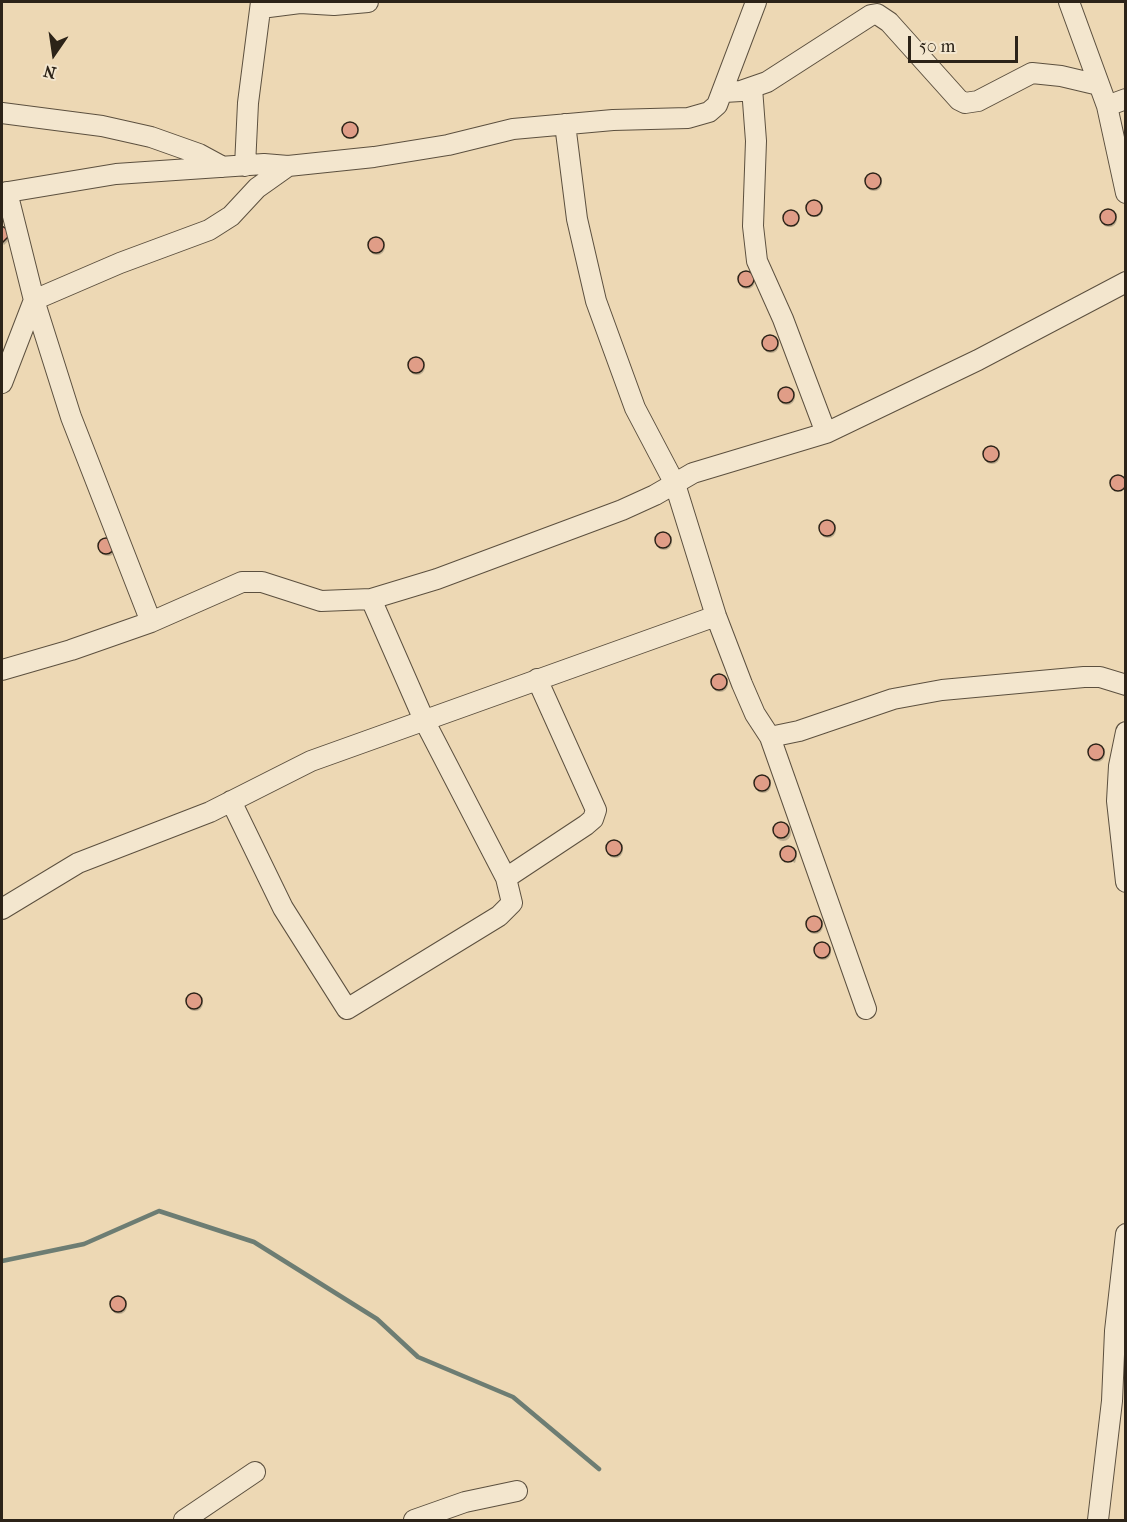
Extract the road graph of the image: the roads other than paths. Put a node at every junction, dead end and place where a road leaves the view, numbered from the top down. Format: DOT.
graph roads {
  1 [pos="368,2"];
  2 [pos="756,2"];
  3 [pos="1069,2"];
  4 [pos="261,4"];
  5 [pos="1099,85"];
  6 [pos="752,88"];
  7 [pos="724,92"];
  8 [pos="1116,103"];
  9 [pos="2,112"];
  10 [pos="566,124"];
  11 [pos="245,165"];
  12 [pos="288,166"];
  13 [pos="223,167"];
  14 [pos="4,193"];
  15 [pos="1125,193"];
  16 [pos="1125,282"];
  17 [pos="34,300"];
  18 [pos="2,383"];
  19 [pos="826,433"];
  20 [pos="675,483"];
  21 [pos="371,599"];
  22 [pos="716,616"];
  23 [pos="151,622"];
  24 [pos="2,670"];
  25 [pos="537,678"];
  26 [pos="1125,685"];
  27 [pos="424,720"];
  28 [pos="1125,732"];
  29 [pos="770,737"];
  30 [pos="231,801"];
  31 [pos="506,878"];
  32 [pos="1125,882"];
  33 [pos="2,909"];
  34 [pos="866,1009"];
  35 [pos="1125,1234"];
  36 [pos="1119,1402"];
  37 [pos="255,1472"];
  38 [pos="518,1491"];
  39 [pos="452,1514"];
  40 [pos="184,1521"];
  41 [pos="414,1521"];
  42 [pos="1098,1521"];
  1 -- 4 [label="street"];
  2 -- 7 [label="street"];
  3 -- 5 [label="street"];
  4 -- 11 [label="street"];
  5 -- 6 [label="street"];
  5 -- 8 [label="street"];
  6 -- 7 [label="street"];
  6 -- 19 [label="street"];
  7 -- 10 [label="street"];
  8 -- 15 [label="street"];
  9 -- 13 [label="street"];
  10 -- 12 [label="street"];
  10 -- 20 [label="street"];
  11 -- 12 [label="street"];
  11 -- 13 [label="street"];
  12 -- 17 [label="street"];
  13 -- 14 [label="street"];
  14 -- 17 [label="street"];
  16 -- 19 [label="street"];
  17 -- 18 [label="street"];
  17 -- 23 [label="street"];
  19 -- 20 [label="street"];
  20 -- 21 [label="street"];
  20 -- 22 [label="street"];
  21 -- 23 [label="street"];
  21 -- 27 [label="street"];
  22 -- 25 [label="street"];
  22 -- 29 [label="street"];
  23 -- 24 [label="street"];
  25 -- 27 [label="street"];
  25 -- 31 [label="street"];
  26 -- 29 [label="street"];
  27 -- 30 [label="street"];
  27 -- 31 [label="street"];
  28 -- 32 [label="street"];
  29 -- 34 [label="street"];
  30 -- 31 [label="street"];
  30 -- 33 [label="street"];
  35 -- 36 [label="street"];
  36 -- 42 [label="street"];
  37 -- 40 [label="street"];
  38 -- 39 [label="street"];
  39 -- 41 [label="street"];
}
